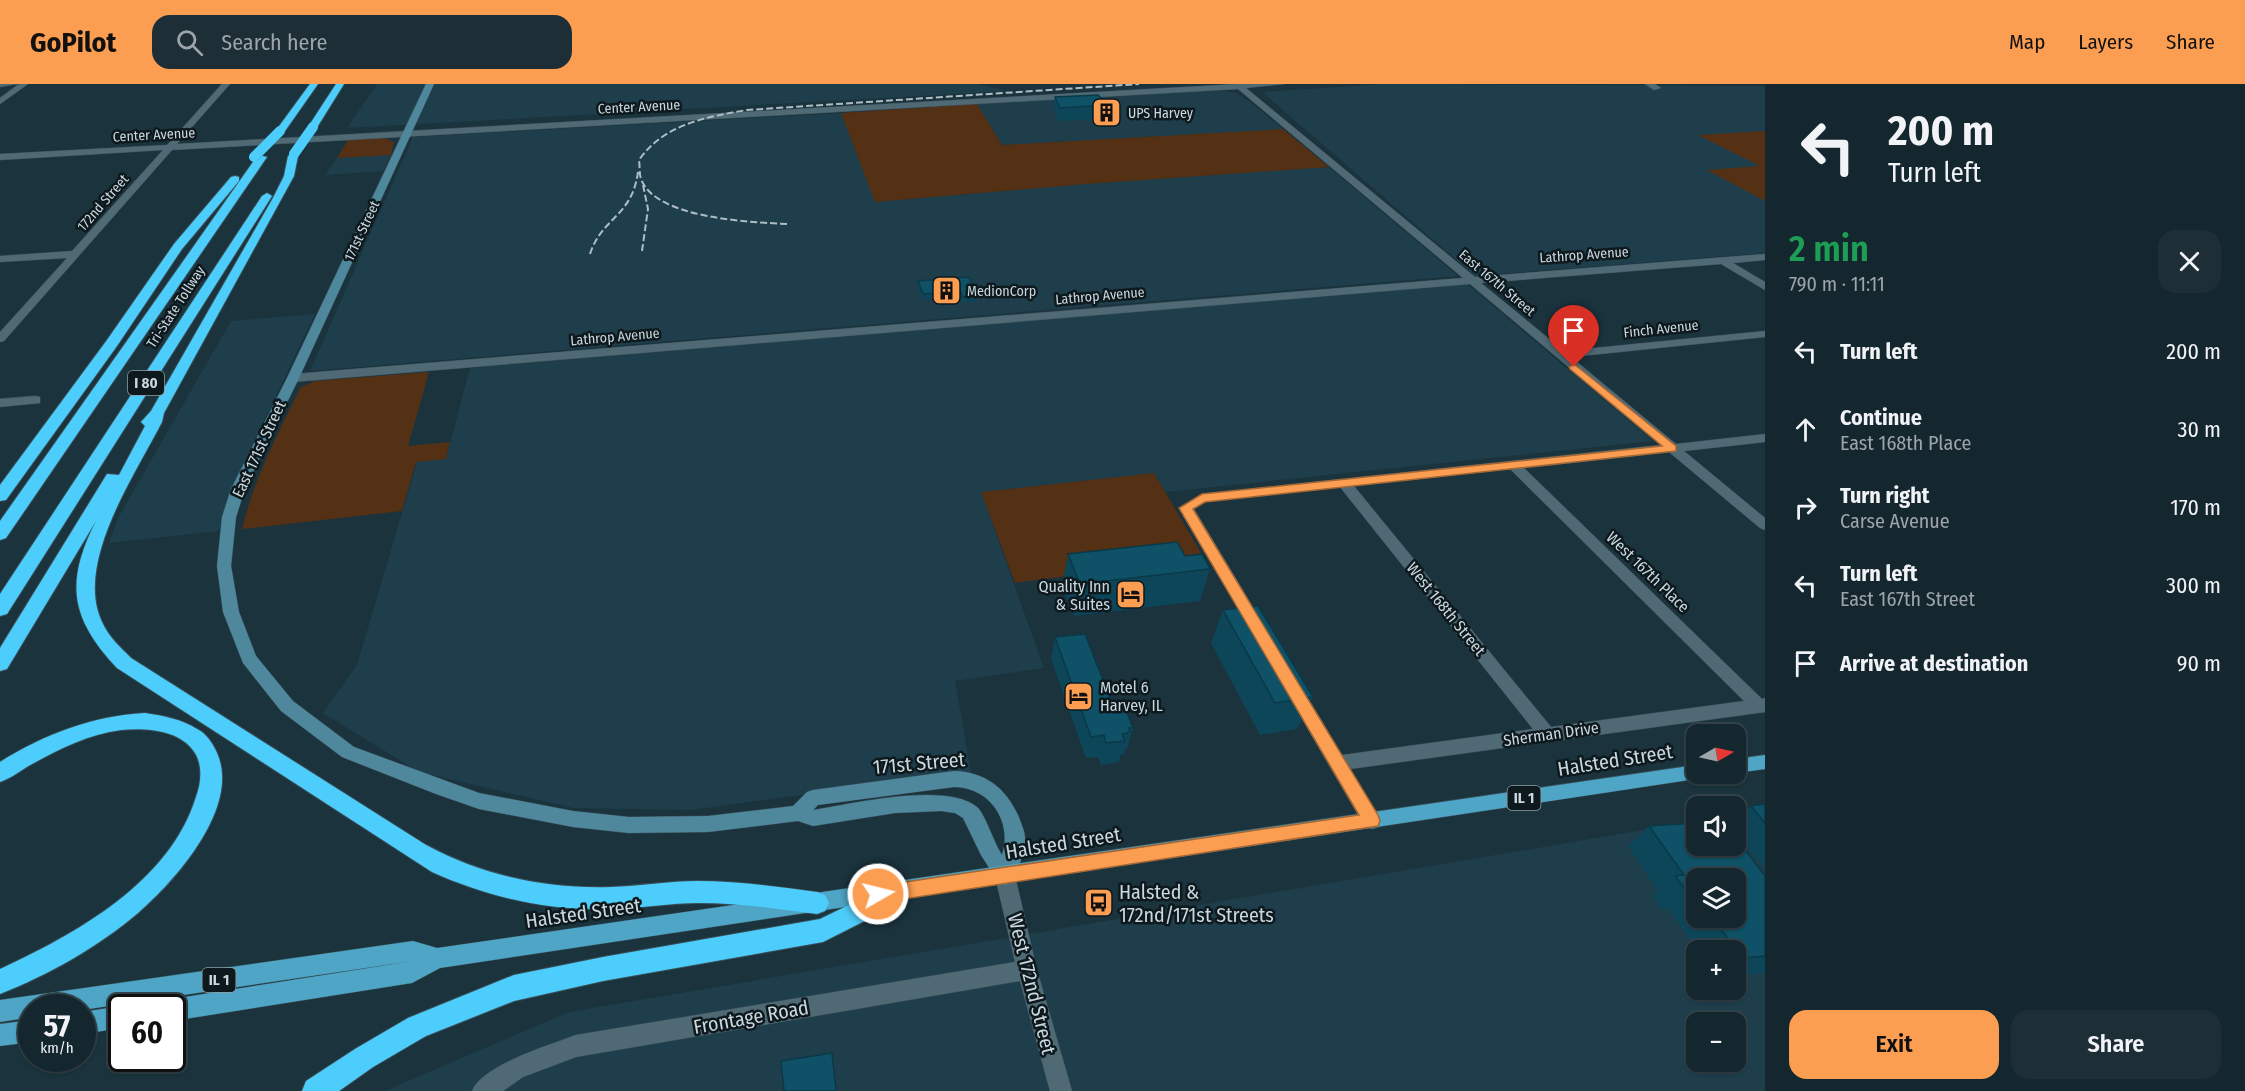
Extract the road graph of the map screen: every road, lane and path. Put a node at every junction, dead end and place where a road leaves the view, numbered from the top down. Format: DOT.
graph roads {
  1 [pos="13,84"];
  2 [pos="24,84"];
  3 [pos="226,84"];
  4 [pos="314,84"];
  5 [pos="340,84"];
  6 [pos="430,84"];
  7 [pos="1280,84"];
  8 [pos="0,85"];
  9 [pos="1239,86"];
  10 [pos="0,102"];
  11 [pos="407,134"];
  12 [pos="171,147"];
  13 [pos="294,155"];
  14 [pos="0,157"];
  15 [pos="258,157"];
  16 [pos="77,254"];
  17 [pos="1765,256"];
  18 [pos="0,259"];
  19 [pos="1722,260"];
  20 [pos="1469,279"];
  21 [pos="1765,287"];
  22 [pos="1765,334"];
  23 [pos="115,336"];
  24 [pos="0,339"];
  25 [pos="1560,355"];
  26 [pos="293,378"];
  27 [pos="36,400"];
  28 [pos="0,403"];
  29 [pos="157,413"];
  30 [pos="1765,438"];
  31 [pos="1672,448"];
  32 [pos="1513,465"];
  33 [pos="0,477"];
  34 [pos="1344,483"];
  35 [pos="0,496"];
  36 [pos="1765,525"];
  37 [pos="0,534"];
  38 [pos="0,609"];
  39 [pos="1265,640"];
  40 [pos="0,664"];
  41 [pos="1289,681"];
  42 [pos="1762,705"];
  43 [pos="1547,734"];
  44 [pos="1765,762"];
  45 [pos="1338,763"];
  46 [pos="1746,765"];
  47 [pos="0,773"];
  48 [pos="1686,774"];
  49 [pos="423,782"];
  50 [pos="798,813"];
  51 [pos="1372,821"];
  52 [pos="1005,876"];
  53 [pos="898,891"];
  54 [pos="817,903"];
  55 [pos="437,958"];
  56 [pos="1027,970"];
  57 [pos="0,982"];
  58 [pos="186,1008"];
  59 [pos="0,1011"];
  60 [pos="18,1032"];
  61 [pos="0,1035"];
  62 [pos="316,1091"];
  63 [pos="483,1091"];
  64 [pos="1061,1091"];
  1 -- 8 [label="street"];
  2 -- 10 [label="street"];
  3 -- 12 [label="street, 172nd Street"];
  4 -- 15 [label="highway, bridge"];
  5 -- 13 [label="highway, Tri-State Tollway / I 80, bridge"];
  6 -- 11 [label="street, 171st Street"];
  7 -- 9 [label="street, Center Avenue"];
  9 -- 11 [label="street, Center Avenue"];
  9 -- 20 [label="street, East 167th Street"];
  11 -- 12 [label="street, Center Avenue"];
  11 -- 26 [label="street, 171st Street"];
  12 -- 14 [label="street, Center Avenue"];
  12 -- 16 [label="street, 172nd Street"];
  13 -- 29 [label="highway"];
  13 -- 38 [label="highway, Tri-State Tollway / I 80"];
  15 -- 23 [label="highway"];
  15 -- 37 [label="highway, Tri-State Tollway / I 80"];
  16 -- 18 [label="street"];
  16 -- 24 [label="street, 172nd Street"];
  17 -- 19 [label="street, Lathrop Avenue"];
  19 -- 20 [label="street, Lathrop Avenue"];
  19 -- 21 [label="street"];
  20 -- 25 [label="street, East 167th Street"];
  20 -- 26 [label="street, Lathrop Avenue"];
  22 -- 25 [label="street, Finch Avenue"];
  23 -- 33 [label="highway"];
  23 -- 35 [label="highway"];
  25 -- 31 [label="street, East 167th Street"];
  26 -- 49 [label="street, East 171st Street"];
  27 -- 28 [label="street"];
  29 -- 40 [label="highway"];
  29 -- 54 [label="highway"];
  30 -- 31 [label="street"];
  31 -- 32 [label="street"];
  31 -- 36 [label="street, East 167th Street"];
  32 -- 34 [label="street"];
  32 -- 42 [label="street, West 167th Place"];
  34 -- 39 [label="street"];
  34 -- 43 [label="street, West 168th Street"];
  41 -- 45 [label="street"];
  42 -- 43 [label="street, Sherman Drive"];
  43 -- 45 [label="street, Sherman Drive"];
  44 -- 46 [label="main road"];
  45 -- 51 [label="street"];
  47 -- 57 [label="highway"];
  48 -- 51 [label="main road, Halsted Street / IL 1"];
  49 -- 50 [label="street, 171st Street"];
  50 -- 52 [label="street, 171st Street"];
  50 -- 52 [label="street, 171st Street"];
  51 -- 52 [label="main road, Halsted Street / IL 1"];
  52 -- 53 [label="main road, Halsted Street / IL 1"];
  52 -- 56 [label="street, West 172nd Street"];
  53 -- 54 [label="main road, Halsted Street / IL 1"];
  53 -- 62 [label="highway"];
  54 -- 55 [label="main road, Halsted Street / IL 1"];
  55 -- 58 [label="main road, Halsted Street / IL 1"];
  55 -- 59 [label="main road, Halsted Street / IL 1"];
  56 -- 63 [label="street, Frontage Road"];
  56 -- 64 [label="street, West 172nd Street"];
  60 -- 61 [label="main road"];
}
